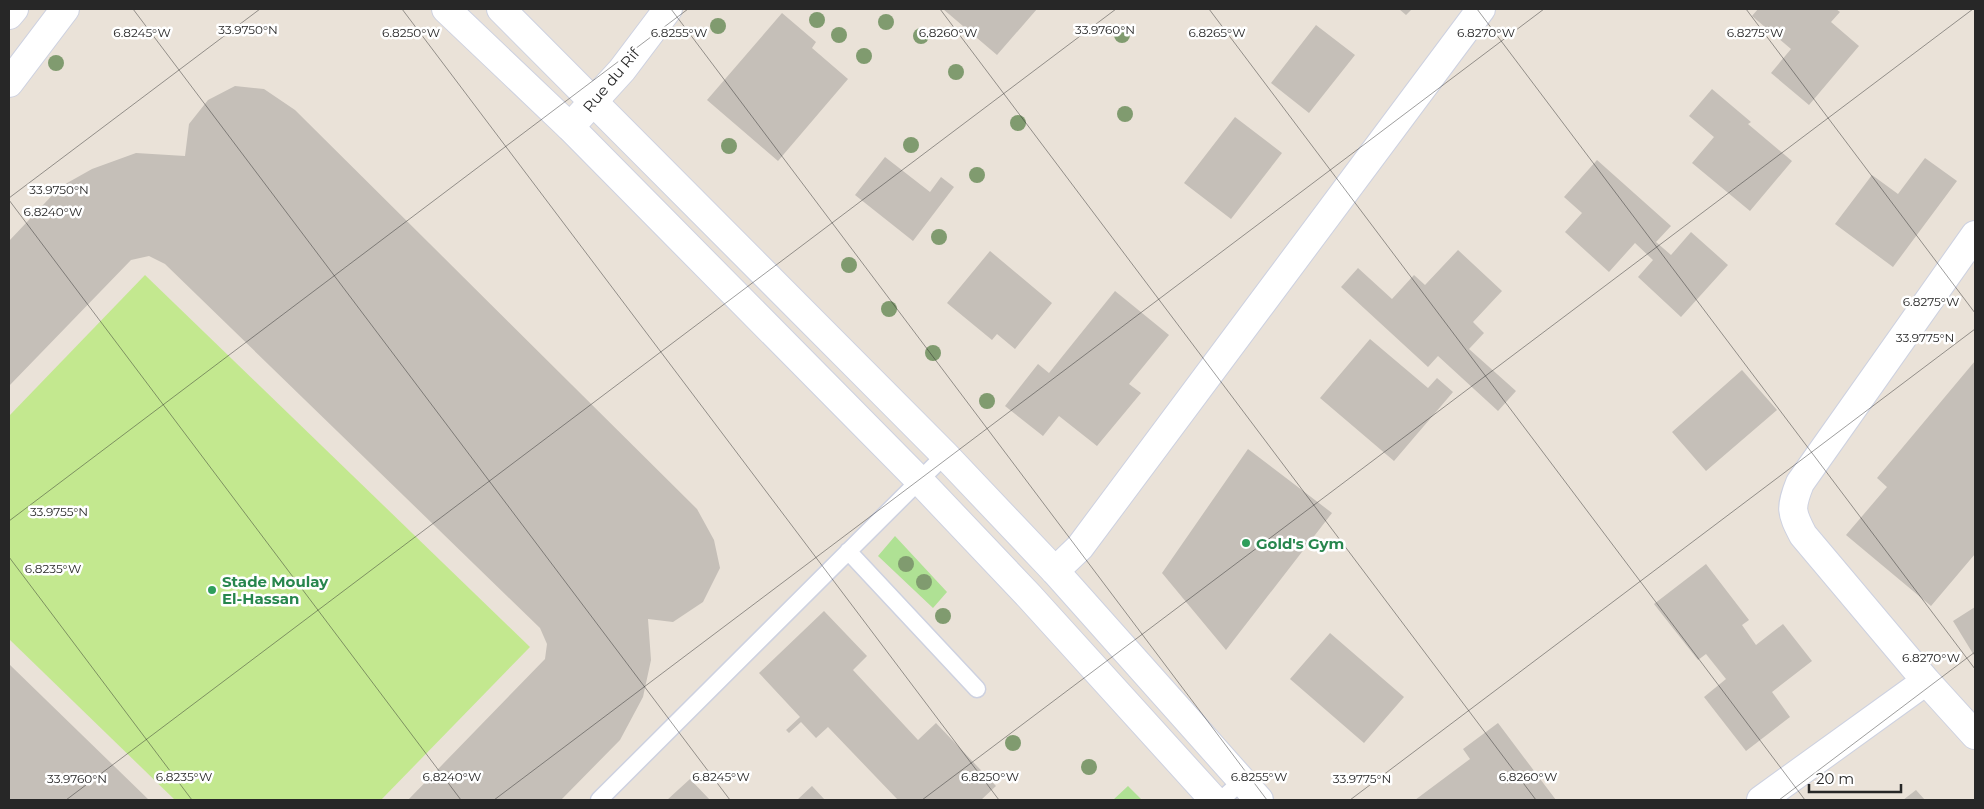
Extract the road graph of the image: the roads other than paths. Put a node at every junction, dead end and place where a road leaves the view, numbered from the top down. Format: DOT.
graph roads {
  1 [pos="14,9"];
  2 [pos="65,9"];
  3 [pos="446,9"];
  4 [pos="501,9"];
  5 [pos="668,9"];
  6 [pos="1481,9"];
  7 [pos="9,15"];
  8 [pos="9,83"];
  9 [pos="594,101"];
  10 [pos="570,127"];
  11 [pos="1975,235"];
  12 [pos="945,454"];
  13 [pos="919,480"];
  14 [pos="848,551"];
  15 [pos="1055,571"];
  16 [pos="1926,681"];
  17 [pos="977,689"];
  18 [pos="1975,735"];
  19 [pos="1250,791"];
  20 [pos="599,800"];
  21 [pos="1214,800"];
  22 [pos="1221,800"];
  23 [pos="1761,800"];
  1 -- 7 [label="main road"];
  2 -- 8 [label="main road"];
  3 -- 10 [label="main road"];
  4 -- 9 [label="main road"];
  5 -- 9 [label="main road, Rue du Rif"];
  6 -- 15 [label="main road"];
  9 -- 10 [label="main road, Rue du Rif"];
  9 -- 12 [label="main road"];
  10 -- 13 [label="main road"];
  11 -- 16 [label="main road"];
  12 -- 13 [label="lane"];
  12 -- 15 [label="main road"];
  13 -- 14 [label="lane"];
  13 -- 21 [label="main road"];
  14 -- 17 [label="lane"];
  14 -- 20 [label="lane"];
  15 -- 19 [label="main road"];
  16 -- 18 [label="main road"];
  16 -- 23 [label="main road"];
  19 -- 22 [label="lane"];
}
